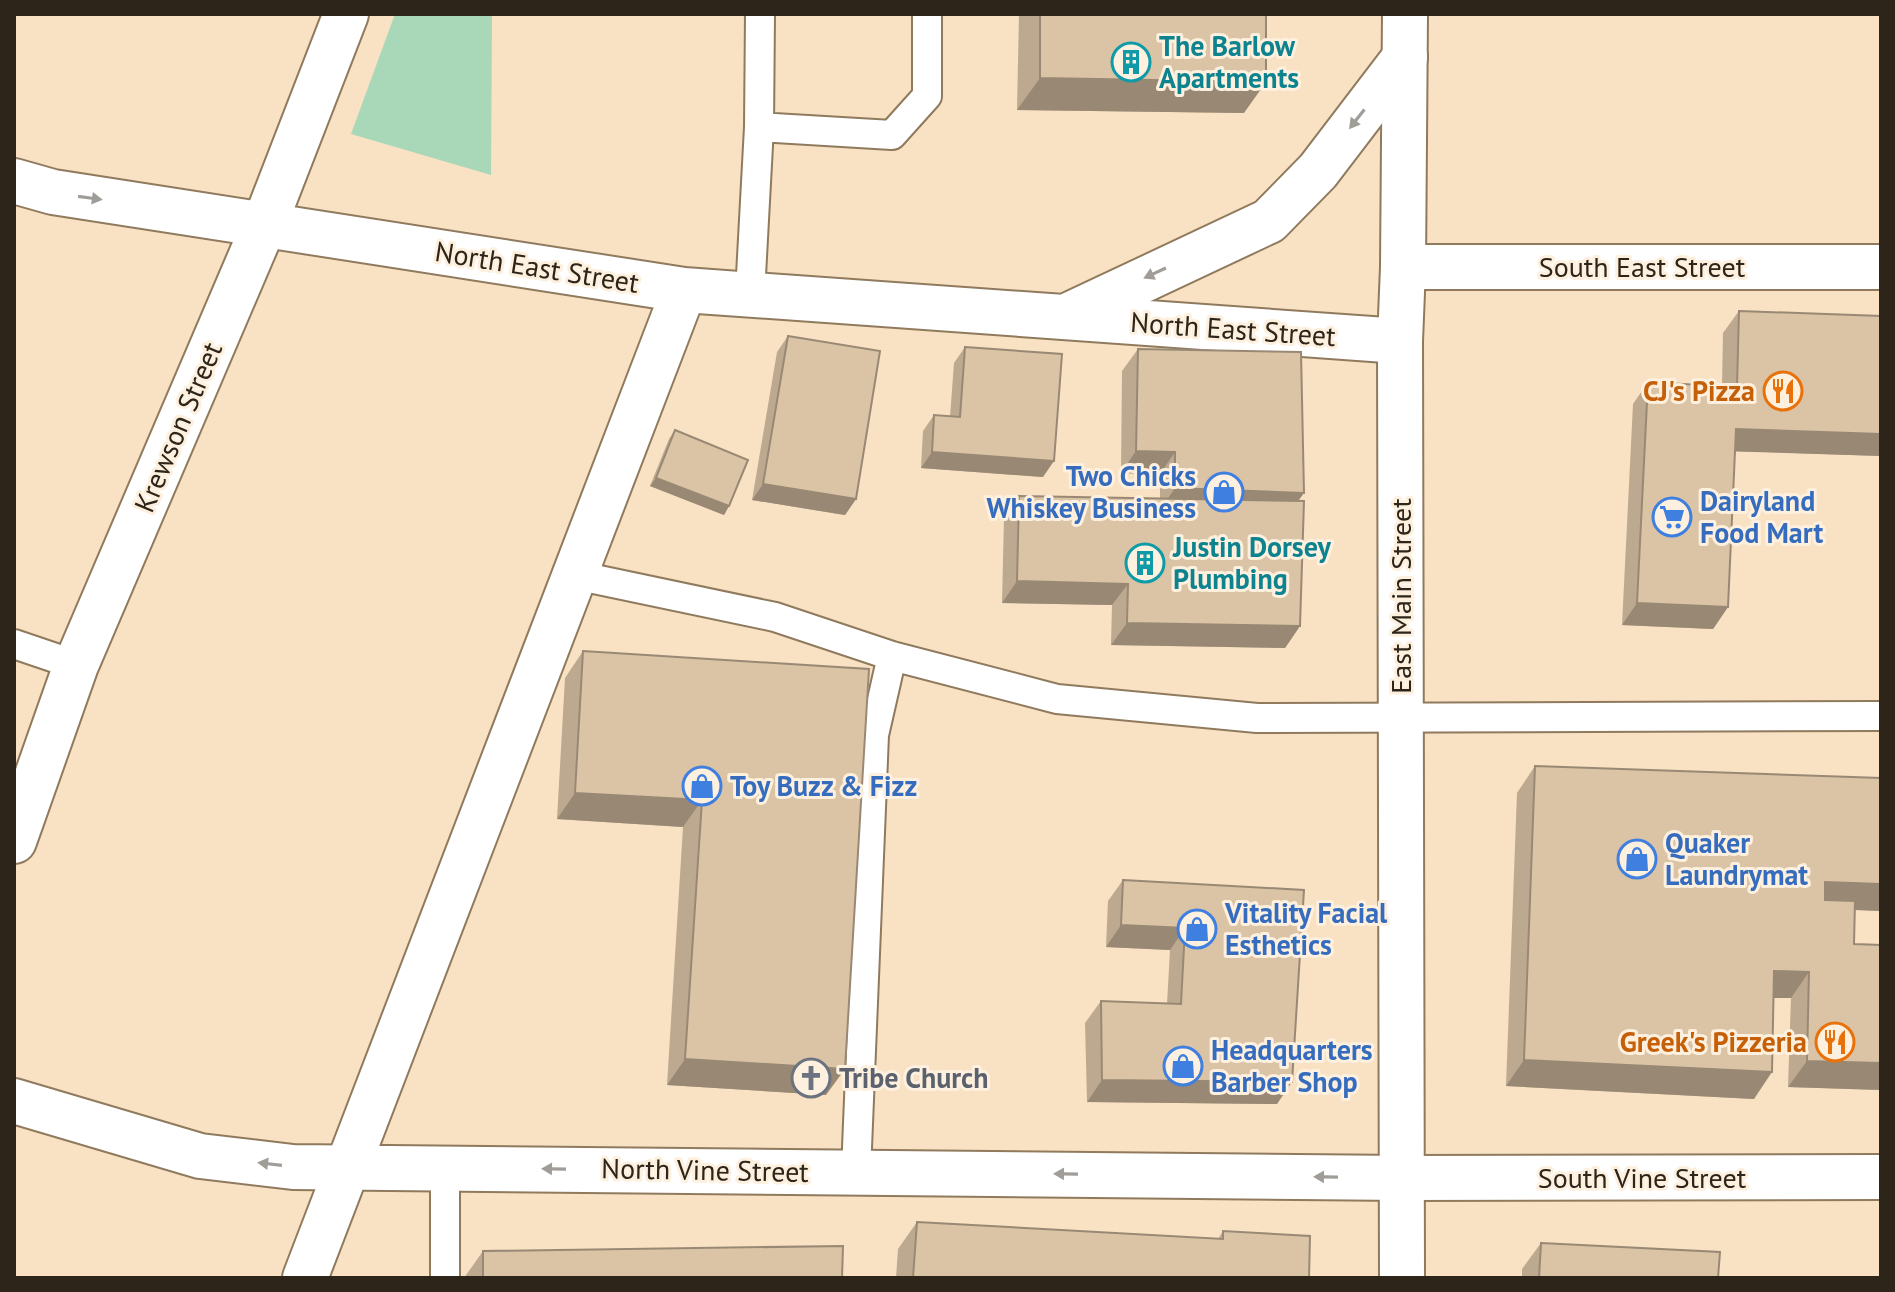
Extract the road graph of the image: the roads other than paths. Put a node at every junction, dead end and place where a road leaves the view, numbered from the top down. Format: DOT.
graph roads {
  1 [pos="346,14"];
  2 [pos="760,14"];
  3 [pos="927,14"];
  4 [pos="1405,14"];
  5 [pos="1405,57"];
  6 [pos="759,127"];
  7 [pos="14,181"];
  8 [pos="265,223"];
  9 [pos="1403,267"];
  10 [pos="1881,267"];
  11 [pos="684,290"];
  12 [pos="750,294"];
  13 [pos="1065,317"];
  14 [pos="1400,341"];
  15 [pos="575,575"];
  16 [pos="14,644"];
  17 [pos="892,656"];
  18 [pos="76,665"];
  19 [pos="1881,716"];
  20 [pos="1401,717"];
  21 [pos="14,841"];
  22 [pos="14,1101"];
  23 [pos="348,1167"];
  24 [pos="445,1168"];
  25 [pos="856,1172"];
  26 [pos="1881,1177"];
  27 [pos="1404,1178"];
  28 [pos="305,1278"];
  29 [pos="445,1278"];
  30 [pos="1402,1278"];
  1 -- 8 [label="street, Krewson Street"];
  2 -- 6 [label="lane"];
  3 -- 6 [label="lane"];
  4 -- 5 [label="street, East Main Street"];
  5 -- 9 [label="street, East Main Street"];
  5 -- 13 [label="street, North East Street, one-way"];
  6 -- 12 [label="lane"];
  7 -- 8 [label="street, North East Street, one-way"];
  8 -- 11 [label="street, North East Street"];
  8 -- 18 [label="street, Krewson Street"];
  9 -- 10 [label="street, South East Street"];
  9 -- 14 [label="street, East Main Street"];
  11 -- 12 [label="street, North East Street"];
  11 -- 15 [label="street"];
  12 -- 13 [label="street, North East Street"];
  13 -- 14 [label="street, North East Street"];
  14 -- 20 [label="street, East Main Street"];
  15 -- 17 [label="lane"];
  15 -- 23 [label="street"];
  16 -- 18 [label="lane"];
  17 -- 20 [label="lane"];
  17 -- 25 [label="lane"];
  18 -- 21 [label="street, Krewson Street"];
  19 -- 20 [label="lane"];
  20 -- 27 [label="street, East Main Street"];
  23 -- 22 [label="street, North Vine Street, one-way"];
  23 -- 24 [label="street, North Vine Street"];
  23 -- 28 [label="street"];
  25 -- 24 [label="street, North Vine Street, one-way"];
  24 -- 29 [label="lane"];
  27 -- 25 [label="street, North Vine Street, one-way"];
  26 -- 27 [label="street, South Vine Street"];
  27 -- 30 [label="street, East Main Street"];
}
